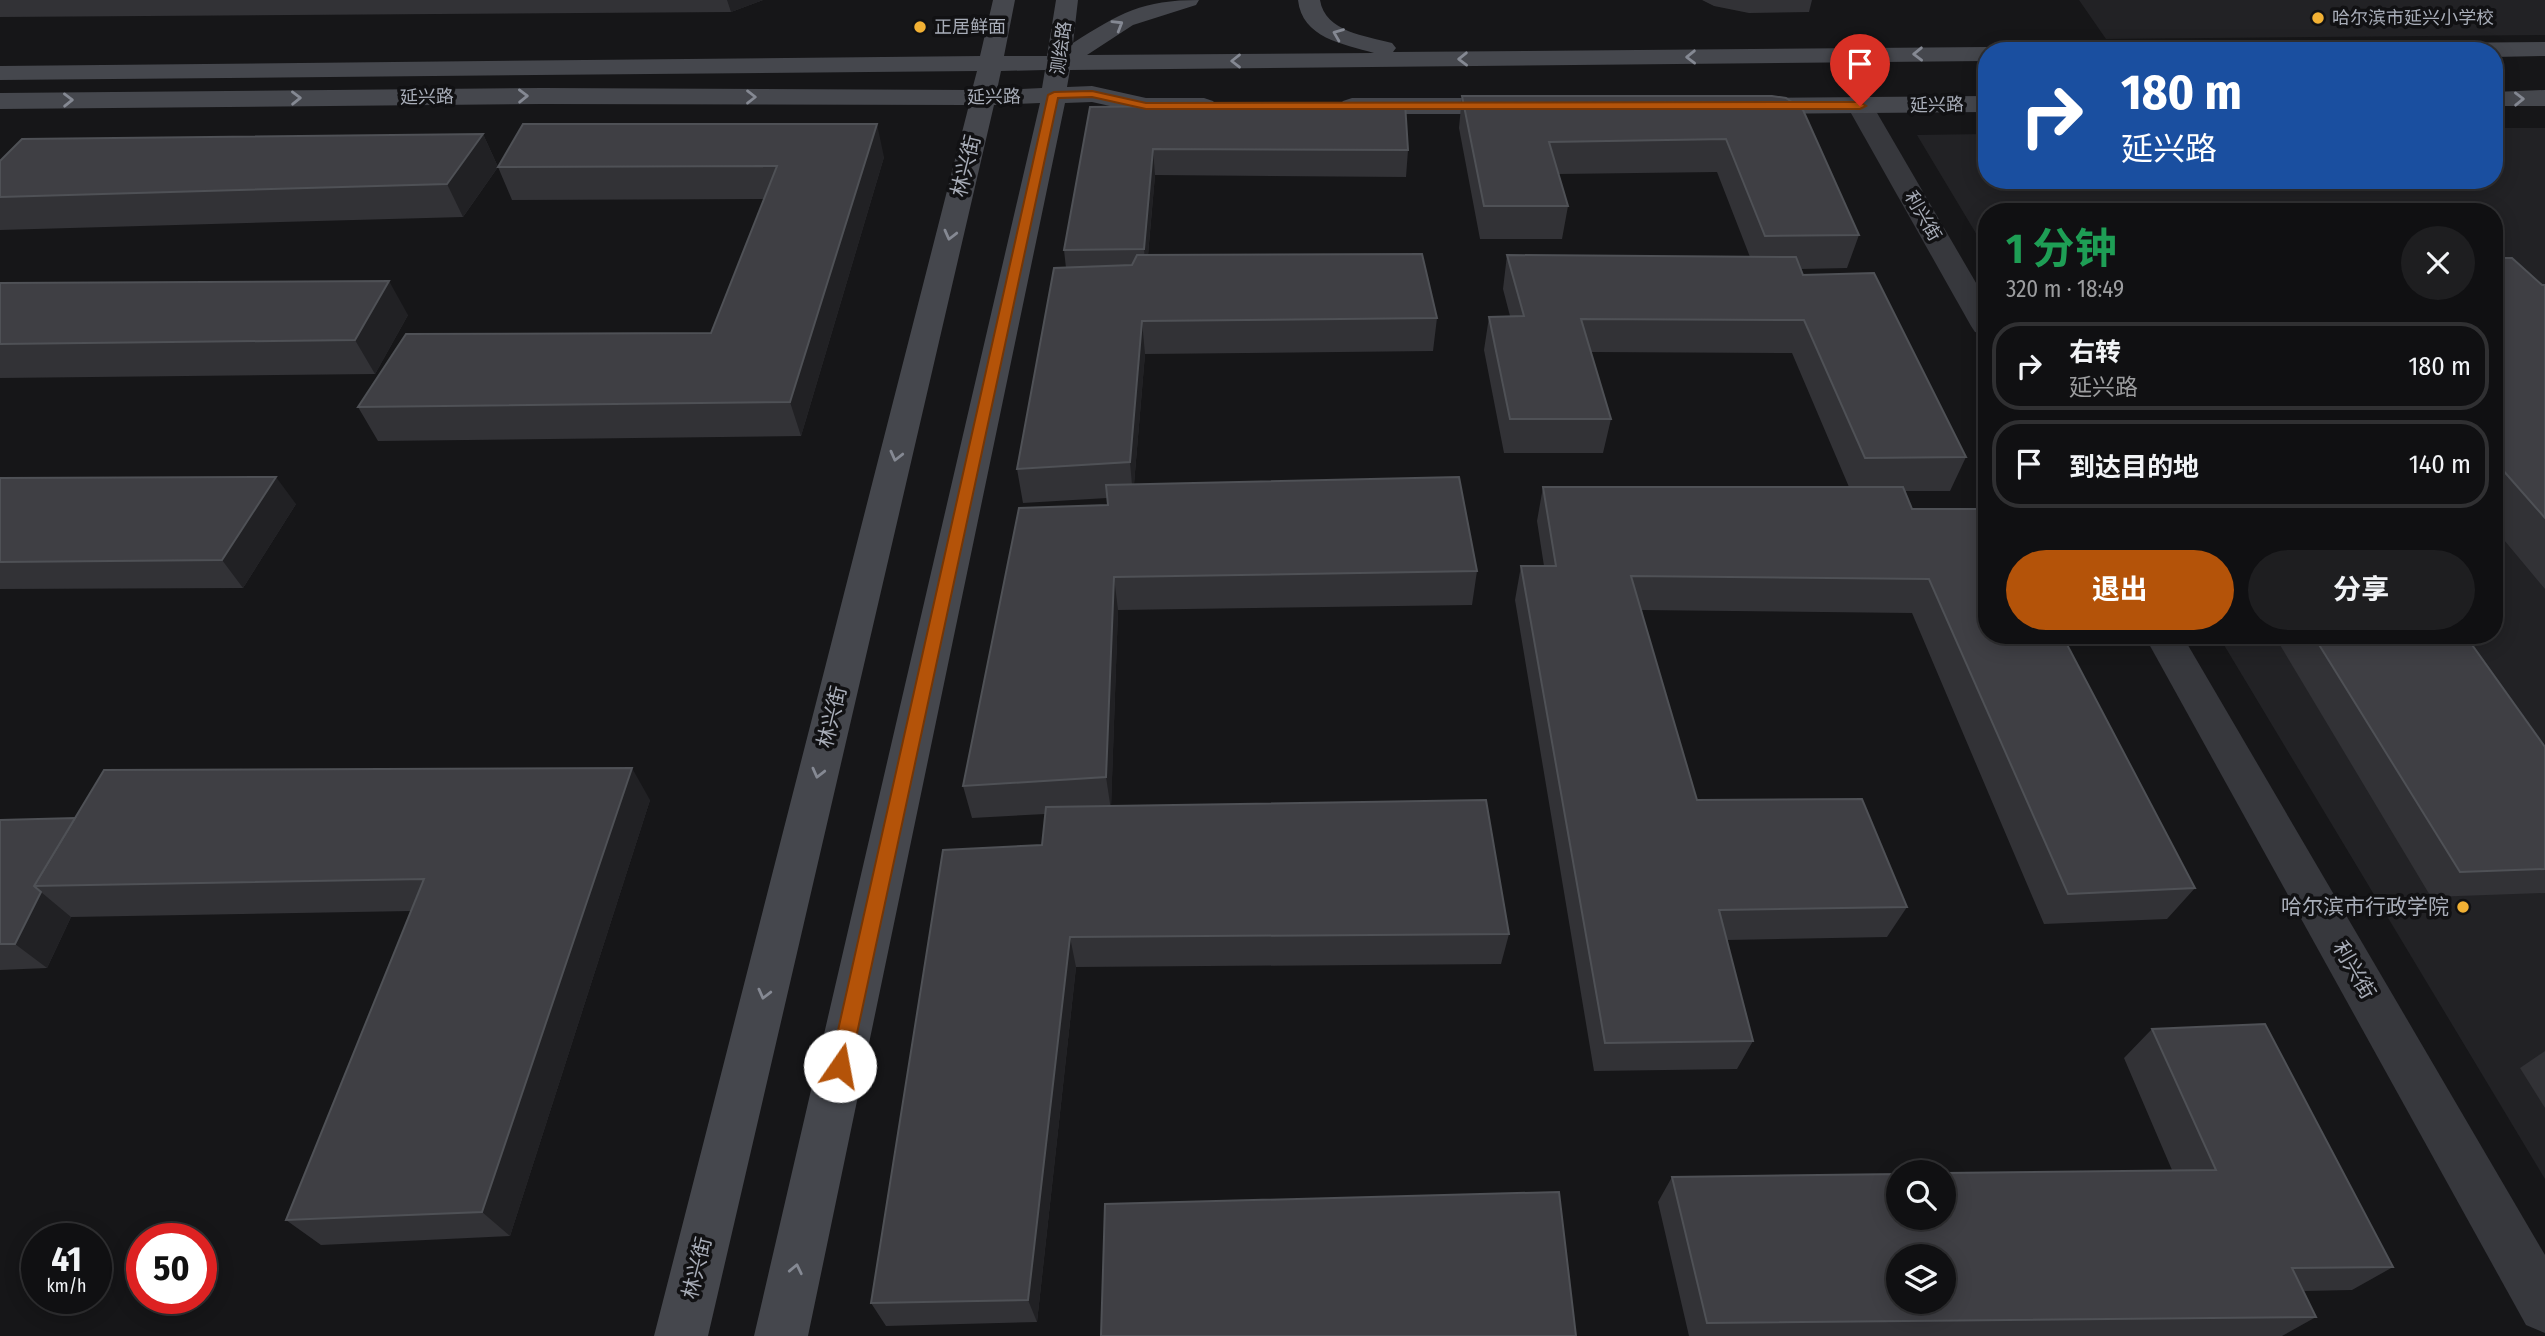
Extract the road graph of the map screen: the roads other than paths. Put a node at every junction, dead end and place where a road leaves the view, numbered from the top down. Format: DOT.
graph roads {
  1 [pos="1004,0"];
  2 [pos="1067,0"];
  3 [pos="1188,0"];
  4 [pos="1309,0"];
  5 [pos="2503,49"];
  6 [pos="2545,49"];
  7 [pos="1978,54"];
  8 [pos="1427,59"];
  9 [pos="2503,71"];
  10 [pos="2545,71"];
  11 [pos="0,73"];
  12 [pos="1978,75"];
  13 [pos="986,81"];
  14 [pos="1068,84"];
  15 [pos="2503,99"];
  16 [pos="2545,99"];
  17 [pos="0,101"];
  18 [pos="1978,104"];
  19 [pos="1228,106"];
  20 [pos="1325,106"];
  21 [pos="1531,106"];
  22 [pos="1723,106"];
  23 [pos="1860,106"];
  24 [pos="1978,312"];
  25 [pos="2167,644"];
  26 [pos="2545,1306"];
  27 [pos="681,1336"];
  28 [pos="781,1336"];
  1 -- 13 [label="main road"];
  2 -- 14 [label="main road, 测绘路"];
  14 -- 3 [label="main road, one-way"];
  8 -- 4 [label="main road, one-way"];
  5 -- 6 [label="main road"];
  7 -- 8 [label="main road, 延兴路, one-way"];
  8 -- 14 [label="main road, 延兴路, one-way"];
  9 -- 10 [label="main road"];
  11 -- 13 [label="main road, 延兴路"];
  12 -- 14 [label="main road"];
  13 -- 14 [label="main road, 延兴路"];
  13 -- 14 [label="main road, 延兴路"];
  17 -- 13 [label="main road, 延兴路, one-way"];
  13 -- 27 [label="main road, 林兴街, one-way"];
  14 -- 19 [label="main road, 延兴路"];
  28 -- 14 [label="main road, one-way"];
  15 -- 16 [label="main road, one-way"];
  18 -- 23 [label="main road, 延兴路"];
  20 -- 21 [label="main road"];
  22 -- 23 [label="main road, 延兴路"];
  23 -- 24 [label="street, 利兴街"];
  25 -- 26 [label="street, 利兴街"];
}
